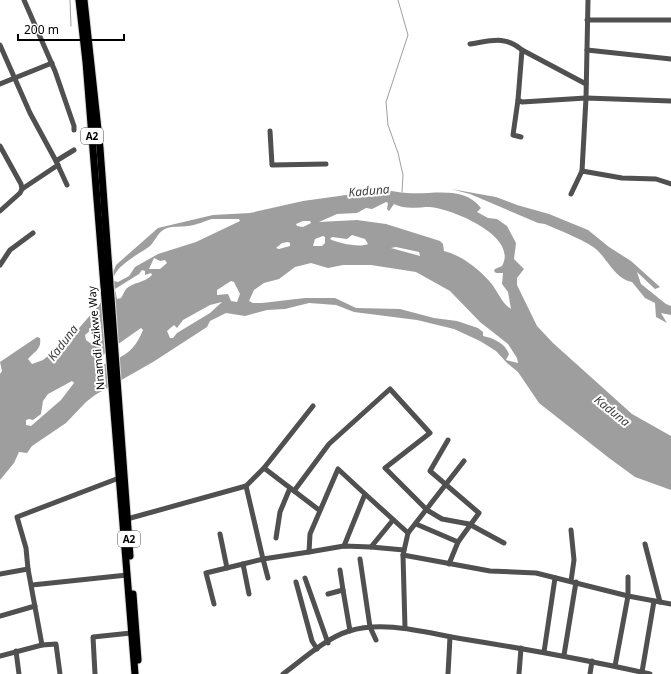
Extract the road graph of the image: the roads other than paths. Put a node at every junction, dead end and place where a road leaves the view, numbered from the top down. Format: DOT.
graph roads {
  1 [pos="24,0"];
  2 [pos="79,0"];
  3 [pos="84,0"];
  4 [pos="588,0"];
  5 [pos="587,20"];
  6 [pos="671,20"];
  7 [pos="470,44"];
  8 [pos="0,45"];
  9 [pos="522,50"];
  10 [pos="587,50"];
  11 [pos="671,59"];
  12 [pos="52,63"];
  13 [pos="14,77"];
  14 [pos="0,84"];
  15 [pos="586,84"];
  16 [pos="586,98"];
  17 [pos="518,100"];
  18 [pos="671,101"];
  19 [pos="74,130"];
  20 [pos="270,131"];
  21 [pos="521,137"];
  22 [pos="0,146"];
  23 [pos="74,150"];
  24 [pos="57,163"];
  25 [pos="326,164"];
  26 [pos="582,171"];
  27 [pos="671,184"];
  28 [pos="67,185"];
  29 [pos="22,189"];
  30 [pos="572,194"];
  31 [pos="0,211"];
  32 [pos="33,233"];
  33 [pos="0,265"];
  34 [pos="105,271"];
  35 [pos="115,404"];
  36 [pos="313,406"];
  37 [pos="448,440"];
  38 [pos="464,461"];
  39 [pos="264,468"];
  40 [pos="119,478"];
  41 [pos="446,485"];
  42 [pos="246,486"];
  43 [pos="292,489"];
  44 [pos="365,494"];
  45 [pos="319,510"];
  46 [pos="427,510"];
  47 [pos="127,519"];
  48 [pos="393,520"];
  49 [pos="416,524"];
  50 [pos="469,524"];
  51 [pos="571,530"];
  52 [pos="408,533"];
  53 [pos="220,534"];
  54 [pos="276,538"];
  55 [pos="458,542"];
  56 [pos="504,543"];
  57 [pos="645,544"];
  58 [pos="344,546"];
  59 [pos="371,547"];
  60 [pos="309,552"];
  61 [pos="403,553"];
  62 [pos="263,559"];
  63 [pos="360,559"];
  64 [pos="242,564"];
  65 [pos="449,564"];
  66 [pos="227,568"];
  67 [pos="28,569"];
  68 [pos="340,570"];
  69 [pos="0,574"];
  70 [pos="127,575"];
  71 [pos="628,576"];
  72 [pos="268,578"];
  73 [pos="305,578"];
  74 [pos="555,578"];
  75 [pos="574,581"];
  76 [pos="296,582"];
  77 [pos="32,585"];
  78 [pos="343,590"];
  79 [pos="249,594"];
  80 [pos="328,594"];
  81 [pos="628,596"];
  82 [pos="654,601"];
  83 [pos="660,602"];
  84 [pos="214,604"];
  85 [pos="671,604"];
  86 [pos="35,606"];
  87 [pos="0,616"];
  88 [pos="370,627"];
  89 [pos="405,628"];
  90 [pos="350,631"];
  91 [pos="131,633"];
  92 [pos="450,637"];
  93 [pos="376,640"];
  94 [pos="328,643"];
  95 [pos="42,645"];
  96 [pos="521,648"];
  97 [pos="317,650"];
  98 [pos="16,651"];
  99 [pos="544,652"];
  100 [pos="564,655"];
  101 [pos="0,656"];
  102 [pos="592,661"];
  103 [pos="615,666"];
  104 [pos="628,672"];
  105 [pos="642,672"];
  106 [pos="18,674"];
  107 [pos="60,674"];
  108 [pos="95,674"];
  109 [pos="135,674"];
  110 [pos="139,674"];
  111 [pos="282,674"];
  112 [pos="448,674"];
  113 [pos="519,674"];
  114 [pos="590,674"];
  115 [pos="650,674"];
  1 -- 12 [label="street"];
  2 -- 34 [label="highway, Nnamdi Azikwe Way / A2"];
  3 -- 34 [label="highway, Nnamdi Azikwe Way / A2"];
  4 -- 5 [label="street"];
  5 -- 6 [label="street"];
  5 -- 10 [label="street"];
  7 -- 9 [label="street"];
  8 -- 13 [label="street"];
  9 -- 15 [label="street"];
  9 -- 17 [label="street"];
  10 -- 11 [label="street"];
  10 -- 15 [label="street"];
  12 -- 13 [label="street"];
  12 -- 19 [label="street"];
  13 -- 14 [label="street"];
  13 -- 24 [label="street"];
  15 -- 16 [label="street"];
  16 -- 17 [label="street"];
  16 -- 18 [label="street"];
  16 -- 26 [label="street"];
  17 -- 21 [label="street"];
  20 -- 25 [label="street"];
  22 -- 29 [label="street"];
  23 -- 24 [label="street"];
  24 -- 28 [label="street"];
  24 -- 29 [label="street"];
  26 -- 27 [label="street"];
  26 -- 30 [label="street"];
  29 -- 31 [label="street"];
  32 -- 33 [label="street"];
  34 -- 35 [label="highway, Nnamdi Azikwe Way / A2"];
  35 -- 40 [label="highway, Nnamdi Azikwe Way / A2"];
  35 -- 47 [label="highway, Nnamdi Azikwe Way / A2"];
  36 -- 39 [label="street"];
  37 -- 41 [label="street"];
  38 -- 41 [label="street"];
  39 -- 42 [label="street"];
  39 -- 43 [label="street"];
  40 -- 67 [label="street"];
  40 -- 70 [label="highway, Nnamdi Azikwe Way / A2"];
  41 -- 46 [label="street"];
  41 -- 50 [label="street"];
  42 -- 47 [label="street"];
  42 -- 62 [label="street"];
  43 -- 45 [label="street"];
  43 -- 46 [label="street"];
  43 -- 54 [label="street"];
  44 -- 45 [label="street"];
  44 -- 48 [label="street"];
  44 -- 58 [label="street"];
  45 -- 60 [label="street"];
  46 -- 49 [label="street"];
  46 -- 50 [label="street"];
  47 -- 110 [label="highway, Nnamdi Azikwe Way / A2"];
  48 -- 52 [label="street"];
  48 -- 59 [label="street"];
  49 -- 52 [label="street"];
  49 -- 55 [label="street"];
  50 -- 55 [label="street"];
  50 -- 56 [label="street"];
  51 -- 75 [label="street"];
  52 -- 61 [label="street"];
  53 -- 66 [label="street"];
  55 -- 65 [label="street"];
  57 -- 83 [label="street"];
  58 -- 59 [label="street"];
  58 -- 60 [label="street"];
  59 -- 61 [label="street"];
  60 -- 62 [label="street"];
  61 -- 65 [label="street"];
  61 -- 89 [label="street"];
  62 -- 64 [label="street"];
  62 -- 72 [label="street"];
  63 -- 88 [label="street"];
  64 -- 66 [label="street"];
  64 -- 79 [label="street"];
  65 -- 74 [label="street"];
  66 -- 84 [label="street"];
  67 -- 69 [label="street"];
  67 -- 77 [label="street"];
  68 -- 78 [label="street"];
  70 -- 77 [label="street"];
  70 -- 91 [label="highway, Nnamdi Azikwe Way / A2"];
  71 -- 81 [label="street"];
  73 -- 94 [label="street"];
  74 -- 75 [label="street"];
  74 -- 99 [label="street"];
  75 -- 81 [label="street"];
  75 -- 100 [label="street"];
  76 -- 97 [label="street"];
  77 -- 86 [label="street"];
  78 -- 80 [label="street"];
  78 -- 90 [label="street"];
  81 -- 82 [label="street"];
  81 -- 103 [label="street"];
  82 -- 83 [label="street"];
  82 -- 105 [label="street"];
  83 -- 85 [label="street"];
  86 -- 87 [label="street"];
  86 -- 95 [label="street"];
  88 -- 89 [label="street"];
  88 -- 90 [label="street"];
  88 -- 93 [label="street"];
  89 -- 92 [label="street"];
  90 -- 94 [label="street"];
  91 -- 108 [label="street"];
  91 -- 109 [label="highway, Nnamdi Azikwe Way / A2"];
  92 -- 96 [label="street"];
  92 -- 112 [label="street"];
  94 -- 97 [label="street"];
  95 -- 98 [label="street"];
  95 -- 107 [label="street"];
  96 -- 99 [label="street"];
  96 -- 113 [label="street"];
  97 -- 111 [label="street"];
  98 -- 101 [label="street"];
  98 -- 106 [label="street"];
  99 -- 100 [label="street"];
  100 -- 102 [label="street"];
  102 -- 103 [label="street"];
  102 -- 114 [label="street"];
  103 -- 104 [label="street"];
  104 -- 105 [label="street"];
  105 -- 115 [label="street"];
}
